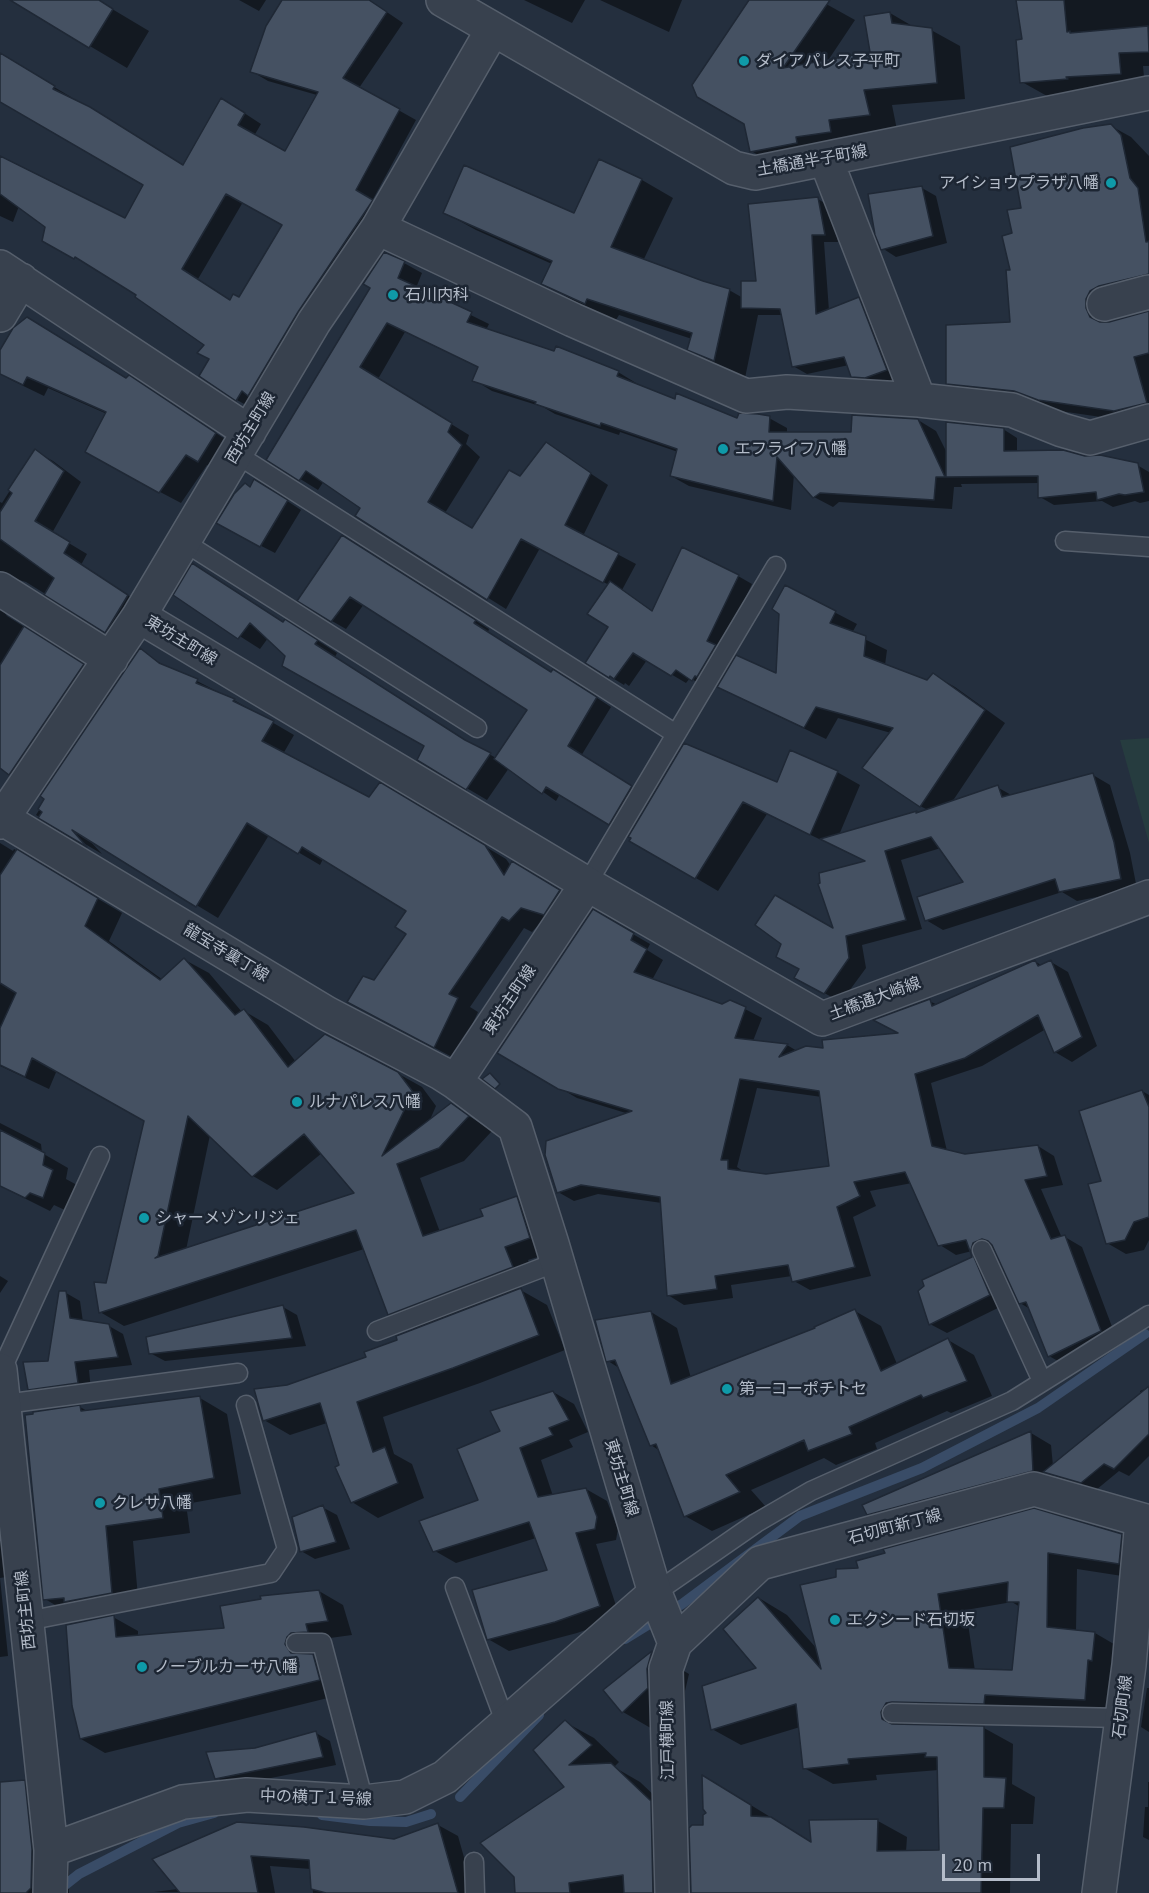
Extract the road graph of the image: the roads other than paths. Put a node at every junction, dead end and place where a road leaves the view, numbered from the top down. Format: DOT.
graph roads {
  1 [pos="444,0"];
  2 [pos="493,29"];
  3 [pos="1149,93"];
  4 [pos="826,160"];
  5 [pos="378,228"];
  6 [pos="11,274"];
  7 [pos="1149,292"];
  8 [pos="1104,304"];
  9 [pos="0,315"];
  10 [pos="919,400"];
  11 [pos="1149,421"];
  12 [pos="242,443"];
  13 [pos="1065,541"];
  14 [pos="184,542"];
  15 [pos="1149,547"];
  16 [pos="776,566"];
  17 [pos="0,589"];
  18 [pos="139,616"];
  19 [pos="111,659"];
  20 [pos="477,728"];
  21 [pos="676,735"];
  22 [pos="1,819"];
  23 [pos="587,884"];
  24 [pos="1149,897"];
  25 [pos="455,1083"];
  26 [pos="100,1156"];
  27 [pos="982,1250"];
  28 [pos="557,1262"];
  29 [pos="1149,1315"];
  30 [pos="377,1331"];
  31 [pos="1,1371"];
  32 [pos="238,1373"];
  33 [pos="1042,1381"];
  34 [pos="5,1404"];
  35 [pos="246,1405"];
  36 [pos="7,1502"];
  37 [pos="1145,1521"];
  38 [pos="455,1587"];
  39 [pos="664,1616"];
  40 [pos="27,1621"];
  41 [pos="296,1643"];
  42 [pos="892,1713"];
  43 [pos="1122,1718"];
  44 [pos="506,1724"];
  45 [pos="364,1803"];
  46 [pos="51,1850"];
  47 [pos="474,1862"];
  48 [pos="50,1888"];
  49 [pos="475,1893"];
  50 [pos="672,1893"];
  51 [pos="1099,1893"];
  1 -- 2 [label="street, 土橋通半子町線"];
  2 -- 4 [label="street, 土橋通半子町線"];
  2 -- 5 [label="street, 西坊主町線"];
  3 -- 4 [label="street, 土橋通半子町線"];
  4 -- 10 [label="street"];
  5 -- 10 [label="street"];
  5 -- 12 [label="street, 西坊主町線"];
  6 -- 9 [label="street"];
  6 -- 12 [label="street"];
  7 -- 8 [label="street"];
  10 -- 11 [label="street"];
  12 -- 14 [label="street, 西坊主町線"];
  12 -- 21 [label="lane"];
  13 -- 15 [label="lane"];
  14 -- 18 [label="street, 西坊主町線"];
  14 -- 20 [label="lane"];
  16 -- 21 [label="lane"];
  17 -- 19 [label="street"];
  18 -- 19 [label="street, 西坊主町線"];
  18 -- 23 [label="street, 東坊主町線"];
  19 -- 22 [label="street, 西坊主町線"];
  21 -- 23 [label="lane"];
  22 -- 25 [label="street, 龍宝寺裏丁線"];
  23 -- 24 [label="street, 土橋通大崎線"];
  23 -- 25 [label="street, 東坊主町線"];
  25 -- 28 [label="street, 東坊主町線"];
  26 -- 31 [label="lane"];
  27 -- 33 [label="lane"];
  28 -- 30 [label="lane"];
  28 -- 39 [label="street, 東坊主町線"];
  29 -- 33 [label="lane"];
  31 -- 34 [label="street, 西坊主町線"];
  32 -- 34 [label="lane"];
  33 -- 39 [label="lane"];
  34 -- 36 [label="street, 西坊主町線"];
  35 -- 40 [label="lane"];
  36 -- 40 [label="street, 西坊主町線"];
  37 -- 39 [label="street, 石切町新丁線"];
  37 -- 43 [label="street, 石切町線"];
  38 -- 44 [label="lane"];
  39 -- 44 [label="street, 中の横丁１号線"];
  39 -- 50 [label="street, 江戸横町線"];
  40 -- 46 [label="street, 西坊主町線"];
  41 -- 45 [label="lane"];
  42 -- 43 [label="lane"];
  43 -- 51 [label="street, 石切町線"];
  44 -- 45 [label="street, 中の横丁１号線"];
  45 -- 46 [label="street, 中の横丁１号線"];
  46 -- 48 [label="street"];
  47 -- 49 [label="lane"];
}
